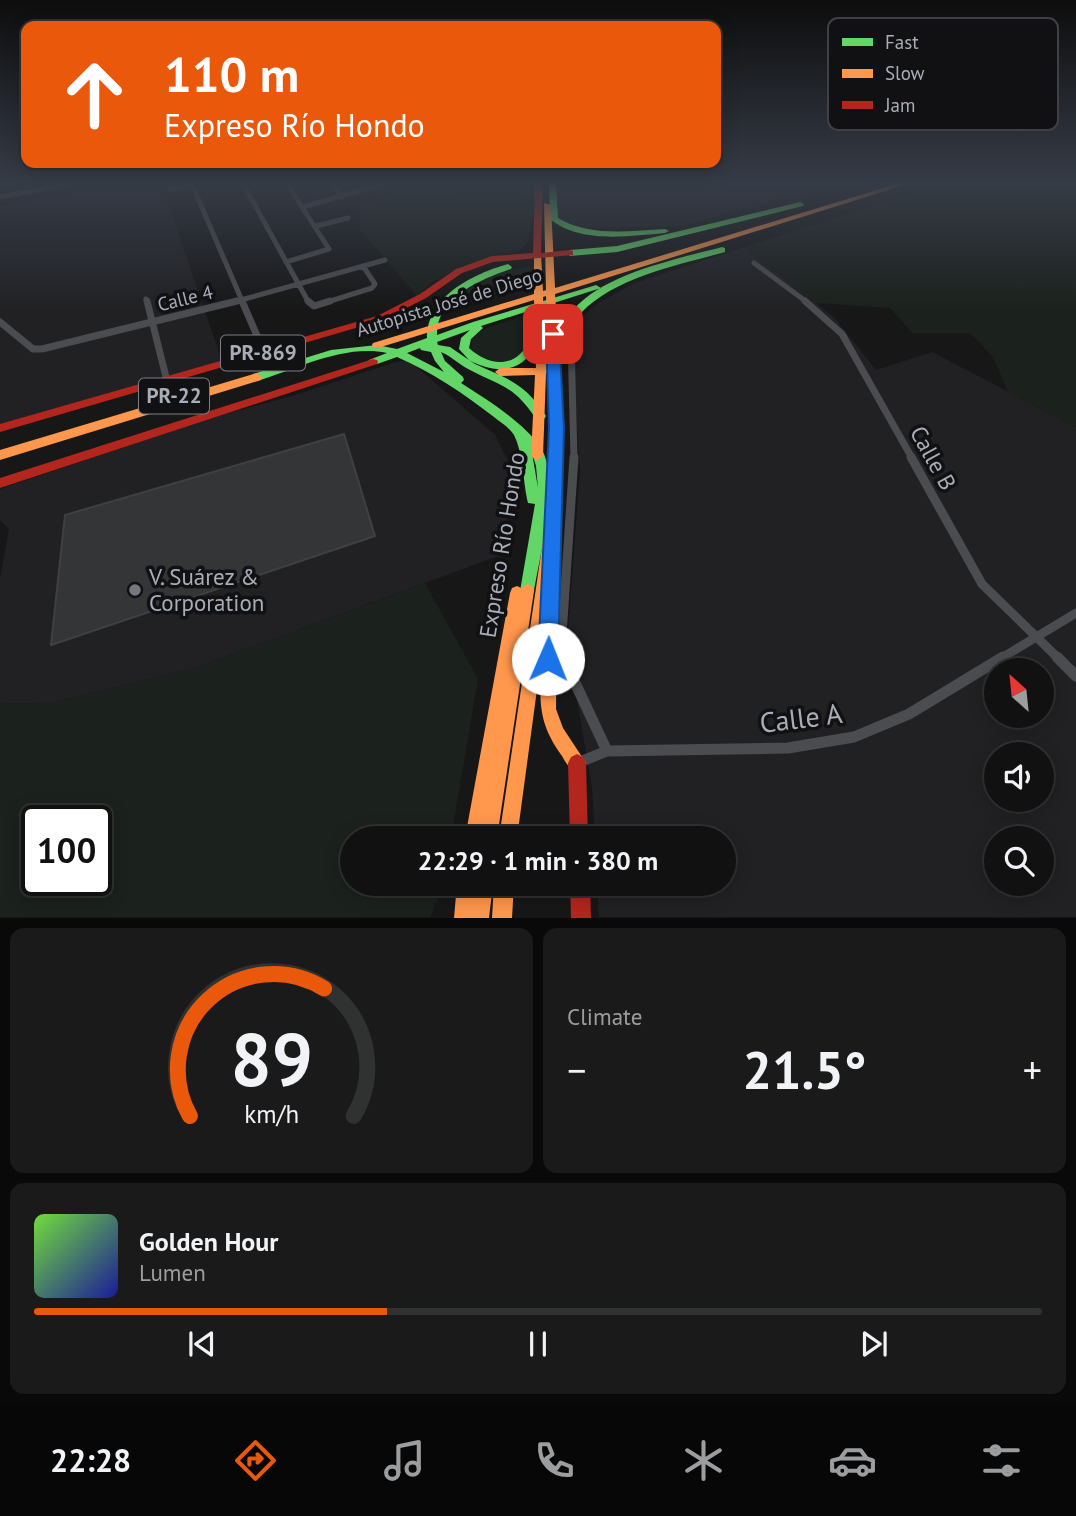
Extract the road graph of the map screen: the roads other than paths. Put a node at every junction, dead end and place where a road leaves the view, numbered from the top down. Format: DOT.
graph roads {
  1 [pos="210,225"];
  2 [pos="266,225"];
  3 [pos="321,225"];
  4 [pos="539,225"];
  5 [pos="544,225"];
  6 [pos="563,225"];
  7 [pos="714,225"];
  8 [pos="746,225"];
  9 [pos="762,225"];
  10 [pos="779,225"];
  11 [pos="789,225"];
  12 [pos="316,226"];
  13 [pos="685,231"];
  14 [pos="537,240"];
  15 [pos="680,245"];
  16 [pos="542,254"];
  17 [pos="385,260"];
  18 [pos="517,261"];
  19 [pos="286,262"];
  20 [pos="754,263"];
  21 [pos="363,266"];
  22 [pos="589,276"];
  23 [pos="299,284"];
  24 [pos="146,299"];
  25 [pos="242,300"];
  26 [pos="502,302"];
  27 [pos="519,312"];
  28 [pos="0,322"];
  29 [pos="151,323"];
  30 [pos="539,328"];
  31 [pos="577,331"];
  32 [pos="348,343"];
  33 [pos="412,349"];
  34 [pos="264,352"];
  35 [pos="555,366"];
  36 [pos="541,371"];
  37 [pos="484,372"];
  38 [pos="166,381"];
  39 [pos="51,414"];
  40 [pos="540,416"];
  41 [pos="0,428"];
  42 [pos="0,449"];
  43 [pos="0,454"];
  44 [pos="0,460"];
  45 [pos="0,481"];
  46 [pos="533,499"];
  47 [pos="552,535"];
  48 [pos="1076,613"];
  49 [pos="1035,638"];
  50 [pos="1076,676"];
  51 [pos="607,751"];
  52 [pos="577,763"];
  53 [pos="476,826"];
  54 [pos="490,826"];
  55 [pos="510,826"];
  56 [pos="579,826"];
  57 [pos="466,896"];
  58 [pos="482,896"];
  59 [pos="503,896"];
  60 [pos="580,896"];
  61 [pos="464,918"];
  62 [pos="479,918"];
  63 [pos="502,918"];
  64 [pos="581,918"];
  1 -- 25 [label="street"];
  2 -- 19 [label="street"];
  3 -- 12 [label="street"];
  4 -- 14 [label="main road"];
  5 -- 16 [label="main road"];
  6 -- 13 [label="main road"];
  7 -- 13 [label="main road"];
  8 -- 15 [label="main road, Autopista José de Diego / PR-22"];
  9 -- 22 [label="main road, Autopista José de Diego / PR-22"];
  10 -- 27 [label="main road"];
  11 -- 35 [label="main road"];
  12 -- 19 [label="street"];
  13 -- 16 [label="main road"];
  14 -- 16 [label="main road"];
  14 -- 18 [label="main road"];
  15 -- 18 [label="main road"];
  15 -- 22 [label="main road, Autopista José de Diego / PR-22"];
  16 -- 18 [label="main road, PR-869"];
  16 -- 30 [label="main road, Expreso Río Hondo"];
  16 -- 35 [label="main road, Expreso Río Hondo"];
  17 -- 21 [label="street, Calle 4"];
  18 -- 34 [label="main road, PR-869"];
  18 -- 46 [label="main road"];
  19 -- 23 [label="street"];
  20 -- 49 [label="street, Calle B"];
  21 -- 23 [label="street, Calle 4"];
  21 -- 23 [label="street"];
  22 -- 26 [label="main road, Autopista José de Diego / PR-22"];
  23 -- 25 [label="street, Calle 4"];
  24 -- 29 [label="street"];
  25 -- 29 [label="street, Calle 4"];
  25 -- 34 [label="street"];
  26 -- 32 [label="main road, Autopista José de Diego / PR-22"];
  26 -- 44 [label="main road, Autopista José de Diego / PR-22"];
  27 -- 30 [label="main road"];
  27 -- 33 [label="main road"];
  28 -- 29 [label="street, Calle 4"];
  29 -- 38 [label="street"];
  30 -- 36 [label="main road, Expreso Río Hondo"];
  31 -- 51 [label="street"];
  32 -- 39 [label="main road"];
  32 -- 42 [label="main road, Autopista José de Diego / PR-22"];
  33 -- 37 [label="main road"];
  33 -- 45 [label="main road"];
  34 -- 38 [label="main road, PR-869"];
  35 -- 36 [label="main road"];
  35 -- 47 [label="main road, Expreso Río Hondo"];
  36 -- 37 [label="main road"];
  36 -- 40 [label="main road, Expreso Río Hondo"];
  37 -- 40 [label="main road"];
  38 -- 39 [label="main road, PR-869"];
  39 -- 41 [label="main road, PR-869"];
  40 -- 46 [label="main road, Expreso Río Hondo"];
  43 -- 54 [label="main road"];
  46 -- 53 [label="main road, Expreso Río Hondo"];
  47 -- 52 [label="main road"];
  47 -- 55 [label="main road, Expreso Río Hondo"];
  48 -- 49 [label="street, Calle A"];
  49 -- 50 [label="street, Calle B"];
  49 -- 51 [label="street, Calle A"];
  51 -- 52 [label="street, Calle A"];
  52 -- 56 [label="main road"];
  57 -- 61 [label="main road"];
  58 -- 62 [label="main road"];
  59 -- 63 [label="main road"];
  60 -- 64 [label="main road"];
}
